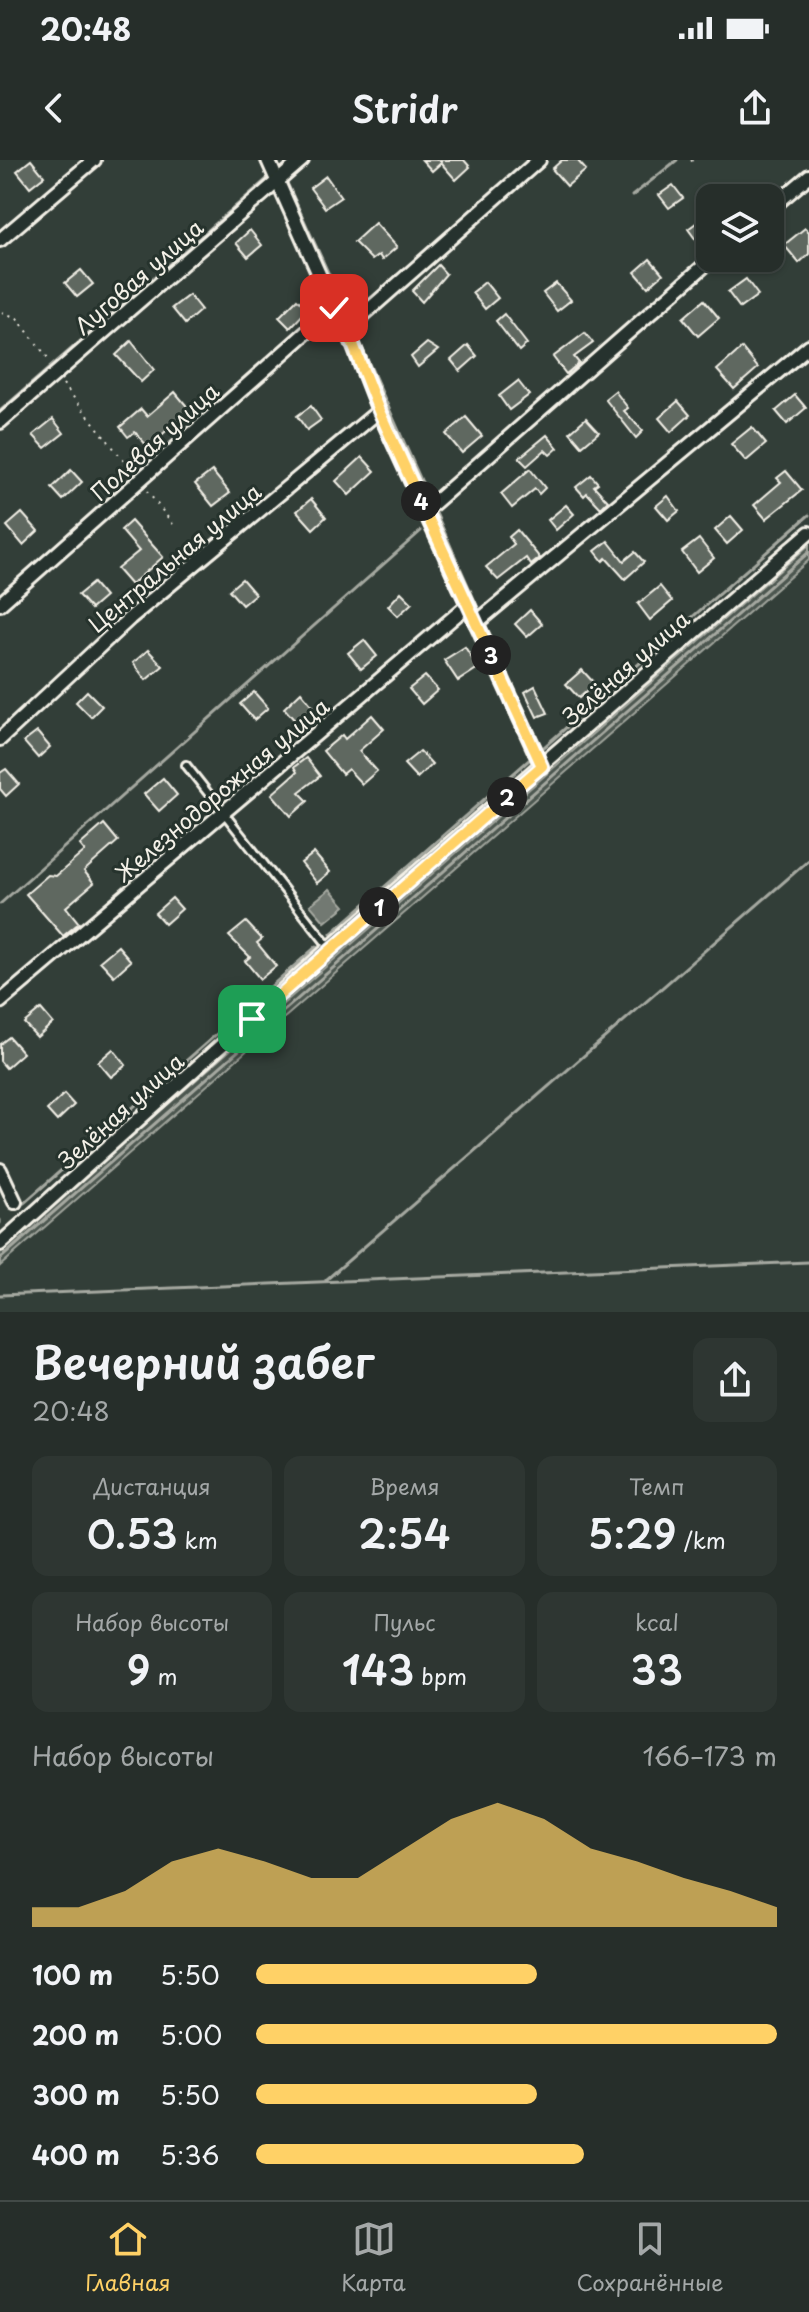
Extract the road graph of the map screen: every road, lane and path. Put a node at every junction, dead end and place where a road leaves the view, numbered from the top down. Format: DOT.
graph roads {
  1 [pos="94,160"];
  2 [pos="268,160"];
  3 [pos="302,160"];
  4 [pos="539,160"];
  5 [pos="691,160"];
  6 [pos="696,165"];
  7 [pos="809,176"];
  8 [pos="278,182"];
  9 [pos="784,197"];
  10 [pos="0,240"];
  11 [pos="697,272"];
  12 [pos="334,308"];
  13 [pos="2,312"];
  14 [pos="347,329"];
  15 [pos="809,346"];
  16 [pos="53,368"];
  17 [pos="379,411"];
  18 [pos="0,422"];
  19 [pos="139,481"];
  20 [pos="425,511"];
  21 [pos="176,528"];
  22 [pos="809,533"];
  23 [pos="0,604"];
  24 [pos="468,605"];
  25 [pos="476,623"];
  26 [pos="0,739"];
  27 [pos="186,765"];
  28 [pos="542,766"];
  29 [pos="223,813"];
  30 [pos="330,948"];
  31 [pos="0,1002"];
  32 [pos="0,1170"];
  33 [pos="15,1202"];
  34 [pos="0,1244"];
  1 -- 10 [label="street"];
  2 -- 8 [label="street"];
  3 -- 8 [label="street, Луговая улица"];
  4 -- 14 [label="street"];
  5 -- 6 [label="path"];
  7 -- 9 [label="street"];
  8 -- 12 [label="street"];
  8 -- 16 [label="street, Луговая улица"];
  11 -- 20 [label="street"];
  12 -- 14 [label="street"];
  12 -- 19 [label="street, Полевая улица"];
  13 -- 16 [label="path"];
  14 -- 17 [label="street"];
  15 -- 25 [label="street"];
  16 -- 18 [label="street, Луговая улица"];
  16 -- 19 [label="path"];
  17 -- 20 [label="street"];
  17 -- 26 [label="street, Центральная улица"];
  19 -- 21 [label="path"];
  19 -- 23 [label="street, Полевая улица"];
  20 -- 24 [label="street"];
  22 -- 28 [label="street, Зелёная улица"];
  24 -- 25 [label="street"];
  24 -- 29 [label="street, Железнодорожная улица"];
  25 -- 28 [label="street"];
  27 -- 29 [label="lane"];
  28 -- 30 [label="street, Зелёная улица"];
  29 -- 30 [label="lane"];
  29 -- 31 [label="street, Железнодорожная улица"];
  30 -- 34 [label="street, Зелёная улица"];
  32 -- 33 [label="street"];
}
